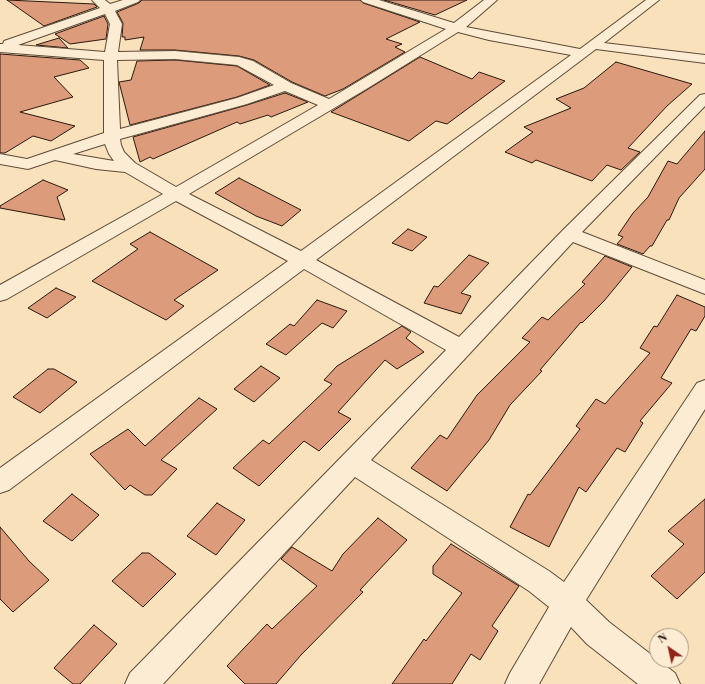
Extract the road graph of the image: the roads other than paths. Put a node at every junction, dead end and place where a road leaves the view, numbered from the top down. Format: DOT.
graph roads {
  1 [pos="134,0"];
  2 [pos="367,0"];
  3 [pos="491,0"];
  4 [pos="653,0"];
  5 [pos="103,5"];
  6 [pos="456,28"];
  7 [pos="0,48"];
  8 [pos="587,49"];
  9 [pos="110,56"];
  10 [pos="705,59"];
  11 [pos="286,86"];
  12 [pos="705,98"];
  13 [pos="329,104"];
  14 [pos="112,136"];
  15 [pos="53,155"];
  16 [pos="0,159"];
  17 [pos="28,164"];
  18 [pos="129,167"];
  19 [pos="0,177"];
  20 [pos="176,194"];
  21 [pos="570,234"];
  22 [pos="302,260"];
  23 [pos="705,287"];
  24 [pos="0,294"];
  25 [pos="462,348"];
  26 [pos="705,390"];
  27 [pos="353,462"];
  28 [pos="0,482"];
  29 [pos="568,603"];
  30 [pos="141,684"];
  31 [pos="521,684"];
  32 [pos="664,684"];
  1 -- 5 [label="street"];
  2 -- 6 [label="street"];
  3 -- 6 [label="street"];
  4 -- 8 [label="street"];
  5 -- 7 [label="street"];
  5 -- 9 [label="street"];
  6 -- 8 [label="street"];
  6 -- 13 [label="street"];
  7 -- 9 [label="street"];
  8 -- 10 [label="street"];
  8 -- 22 [label="street"];
  9 -- 11 [label="street"];
  9 -- 14 [label="street"];
  11 -- 13 [label="street"];
  11 -- 14 [label="street"];
  12 -- 21 [label="street"];
  13 -- 20 [label="street"];
  14 -- 15 [label="street"];
  14 -- 18 [label="street"];
  15 -- 17 [label="street"];
  15 -- 18 [label="street"];
  16 -- 17 [label="street"];
  17 -- 19 [label="street"];
  18 -- 20 [label="street"];
  20 -- 22 [label="street"];
  20 -- 24 [label="street"];
  21 -- 23 [label="street"];
  21 -- 25 [label="street"];
  22 -- 25 [label="street"];
  22 -- 28 [label="street"];
  25 -- 27 [label="street"];
  26 -- 29 [label="street"];
  27 -- 29 [label="street"];
  27 -- 30 [label="street"];
  29 -- 31 [label="street"];
  29 -- 32 [label="street"];
}
